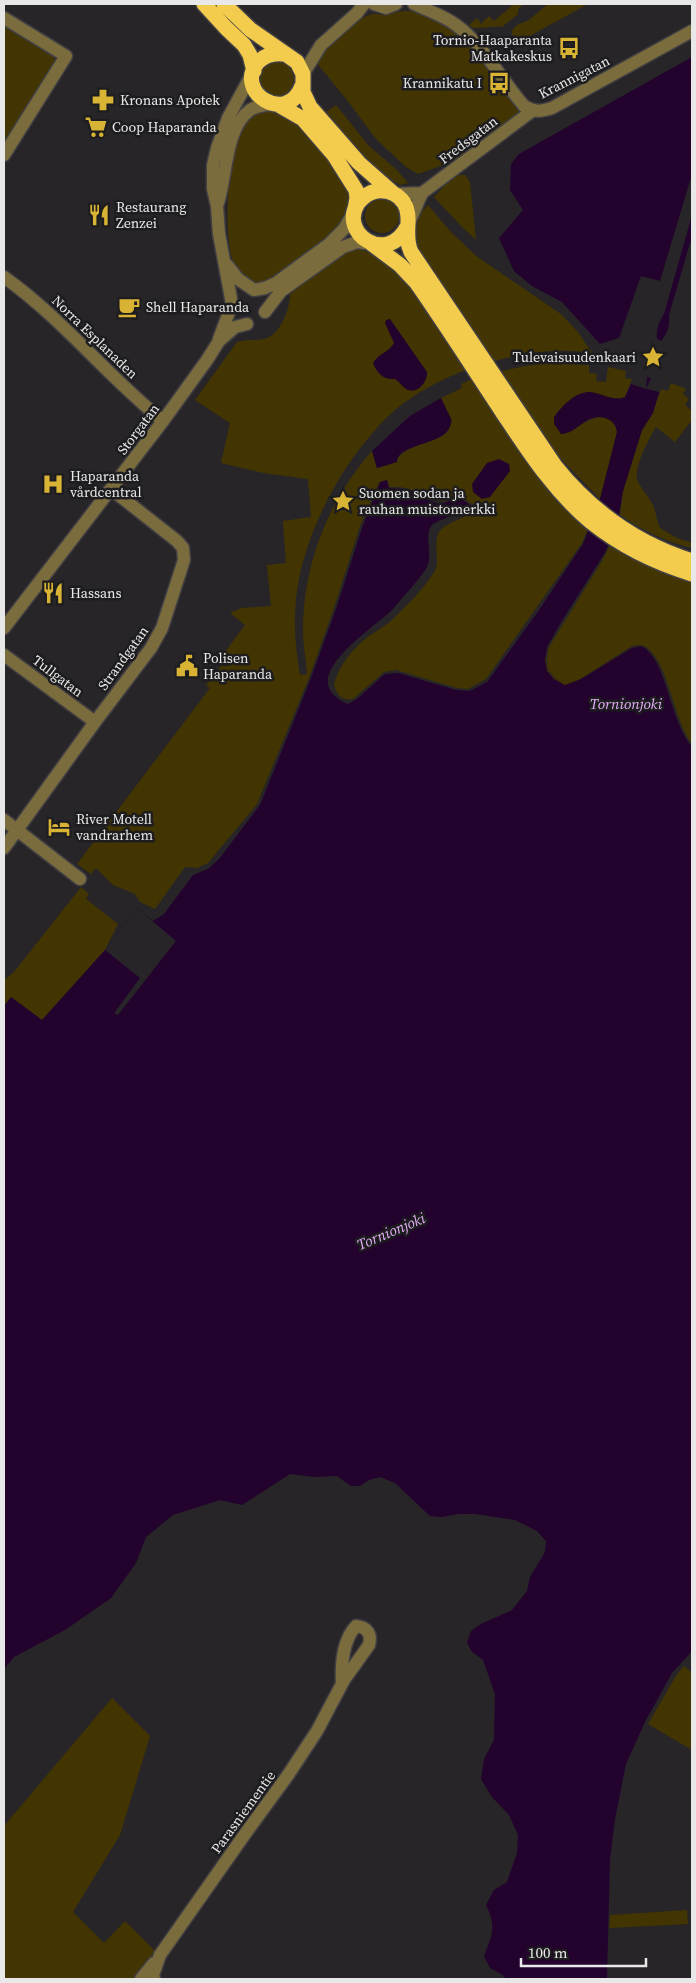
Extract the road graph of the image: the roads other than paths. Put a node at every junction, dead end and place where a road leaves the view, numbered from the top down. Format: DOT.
graph roads {
  1 [pos="204,4"];
  2 [pos="224,4"];
  3 [pos="395,4"];
  4 [pos="415,4"];
  5 [pos="376,5"];
  6 [pos="361,8"];
  7 [pos="4,18"];
  8 [pos="692,31"];
  9 [pos="321,45"];
  10 [pos="287,56"];
  11 [pos="254,71"];
  12 [pos="302,80"];
  13 [pos="274,104"];
  14 [pos="532,111"];
  15 [pos="4,155"];
  16 [pos="422,193"];
  17 [pos="394,194"];
  18 [pos="218,206"];
  19 [pos="355,210"];
  20 [pos="407,227"];
  21 [pos="372,244"];
  22 [pos="226,263"];
  23 [pos="4,277"];
  24 [pos="254,290"];
  25 [pos="232,304"];
  26 [pos="266,312"];
  27 [pos="247,324"];
  28 [pos="218,341"];
  29 [pos="163,421"];
  30 [pos="111,490"];
  31 [pos="581,504"];
  32 [pos="632,542"];
  33 [pos="692,561"];
  34 [pos="692,574"];
  35 [pos="4,628"];
  36 [pos="4,655"];
  37 [pos="94,722"];
  38 [pos="4,820"];
  39 [pos="18,830"];
  40 [pos="4,848"];
  41 [pos="80,879"];
  42 [pos="342,1683"];
  43 [pos="160,1954"];
  44 [pos="141,1979"];
  45 [pos="154,1979"];
  1 -- 11 [label="highway"];
  2 -- 10 [label="highway"];
  3 -- 4 [label="street, Krannigatan"];
  3 -- 5 [label="street, Krannigatan"];
  4 -- 14 [label="street, Krannigatan"];
  5 -- 6 [label="street"];
  6 -- 9 [label="street"];
  7 -- 15 [label="street"];
  8 -- 14 [label="street, Krannigatan"];
  9 -- 10 [label="street"];
  9 -- 12 [label="street"];
  10 -- 11 [label="highway"];
  10 -- 12 [label="highway"];
  11 -- 13 [label="highway"];
  11 -- 18 [label="street, Storgatan"];
  12 -- 13 [label="highway"];
  12 -- 17 [label="highway"];
  13 -- 18 [label="street, Storgatan"];
  13 -- 19 [label="highway"];
  14 -- 16 [label="street, Fredsgatan"];
  16 -- 17 [label="street"];
  16 -- 20 [label="street"];
  17 -- 19 [label="highway"];
  17 -- 20 [label="highway"];
  18 -- 22 [label="street, Storgatan"];
  19 -- 21 [label="highway"];
  19 -- 24 [label="street"];
  20 -- 21 [label="highway"];
  20 -- 31 [label="highway"];
  21 -- 26 [label="street"];
  21 -- 31 [label="highway"];
  22 -- 24 [label="street, Storgatan"];
  22 -- 25 [label="street, Storgatan"];
  23 -- 29 [label="street, Norra Esplanaden"];
  24 -- 25 [label="street"];
  24 -- 26 [label="street, Storgatan"];
  25 -- 27 [label="street, Storgatan"];
  25 -- 28 [label="street, Storgatan"];
  26 -- 27 [label="street, Storgatan"];
  27 -- 28 [label="street, Storgatan"];
  28 -- 29 [label="street, Storgatan"];
  29 -- 30 [label="street, Storgatan"];
  30 -- 35 [label="street, Storgatan"];
  30 -- 37 [label="street, Strandgatan"];
  31 -- 32 [label="highway"];
  32 -- 33 [label="highway"];
  32 -- 34 [label="highway"];
  36 -- 37 [label="street, Tullgatan"];
  37 -- 39 [label="street, Strandgatan"];
  38 -- 39 [label="street"];
  39 -- 40 [label="street, Strandgatan"];
  39 -- 41 [label="street"];
  42 -- 43 [label="street, Parasniementie"];
  43 -- 44 [label="street, Parasniementie"];
  43 -- 45 [label="street, Parasniementie"];
}
